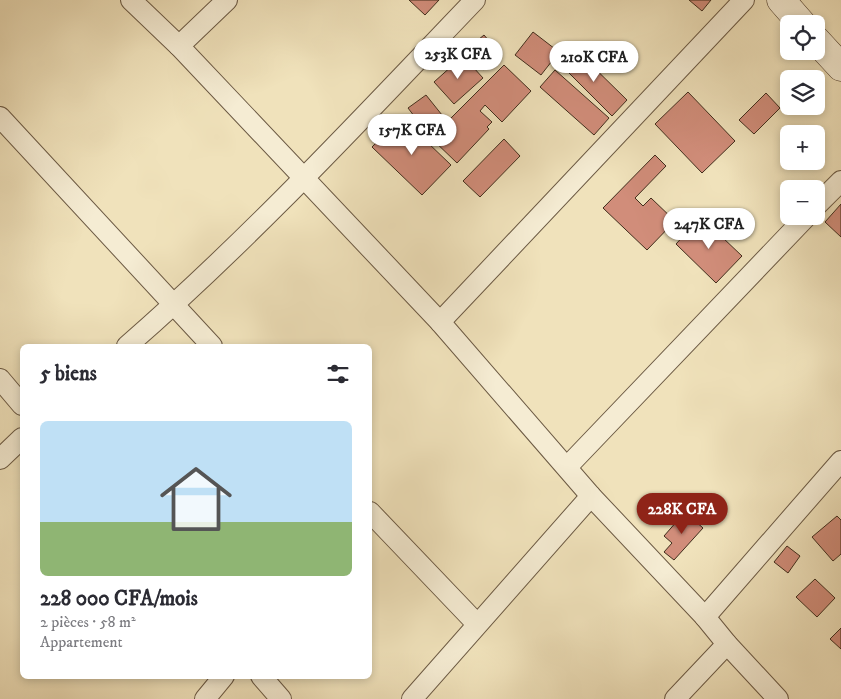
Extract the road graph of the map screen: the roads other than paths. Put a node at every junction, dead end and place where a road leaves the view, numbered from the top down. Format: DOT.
graph roads {
  1 [pos="131,0"];
  2 [pos="227,0"];
  3 [pos="475,0"];
  4 [pos="744,0"];
  5 [pos="781,0"];
  6 [pos="794,15"];
  7 [pos="179,46"];
  8 [pos="825,50"];
  9 [pos="841,68"];
  10 [pos="0,117"];
  11 [pos="303,178"];
  12 [pos="841,181"];
  13 [pos="825,197"];
  14 [pos="798,225"];
  15 [pos="173,306"];
  16 [pos="440,322"];
  17 [pos="129,344"];
  18 [pos="210,344"];
  19 [pos="0,379"];
  20 [pos="20,403"];
  21 [pos="20,440"];
  22 [pos="0,459"];
  23 [pos="841,461"];
  24 [pos="567,467"];
  25 [pos="592,496"];
  26 [pos="372,514"];
  27 [pos="705,617"];
  28 [pos="477,624"];
  29 [pos="727,644"];
  30 [pos="222,679"];
  31 [pos="263,679"];
  32 [pos="205,699"];
  33 [pos="280,699"];
  34 [pos="412,699"];
  35 [pos="675,699"];
  36 [pos="778,699"];
  1 -- 7 [label="street"];
  2 -- 7 [label="street"];
  3 -- 11 [label="street"];
  4 -- 16 [label="street"];
  5 -- 6 [label="main road"];
  7 -- 11 [label="street"];
  8 -- 9 [label="main road"];
  10 -- 15 [label="street"];
  11 -- 15 [label="street"];
  11 -- 16 [label="street"];
  12 -- 13 [label="street"];
  14 -- 24 [label="street"];
  15 -- 17 [label="street"];
  15 -- 18 [label="street"];
  16 -- 24 [label="street"];
  19 -- 20 [label="street"];
  21 -- 22 [label="street"];
  23 -- 27 [label="street"];
  24 -- 25 [label="street"];
  25 -- 27 [label="street"];
  25 -- 28 [label="street"];
  26 -- 28 [label="street"];
  27 -- 29 [label="street"];
  28 -- 34 [label="street"];
  29 -- 35 [label="street"];
  29 -- 36 [label="street"];
  30 -- 32 [label="street"];
  31 -- 33 [label="street"];
}
